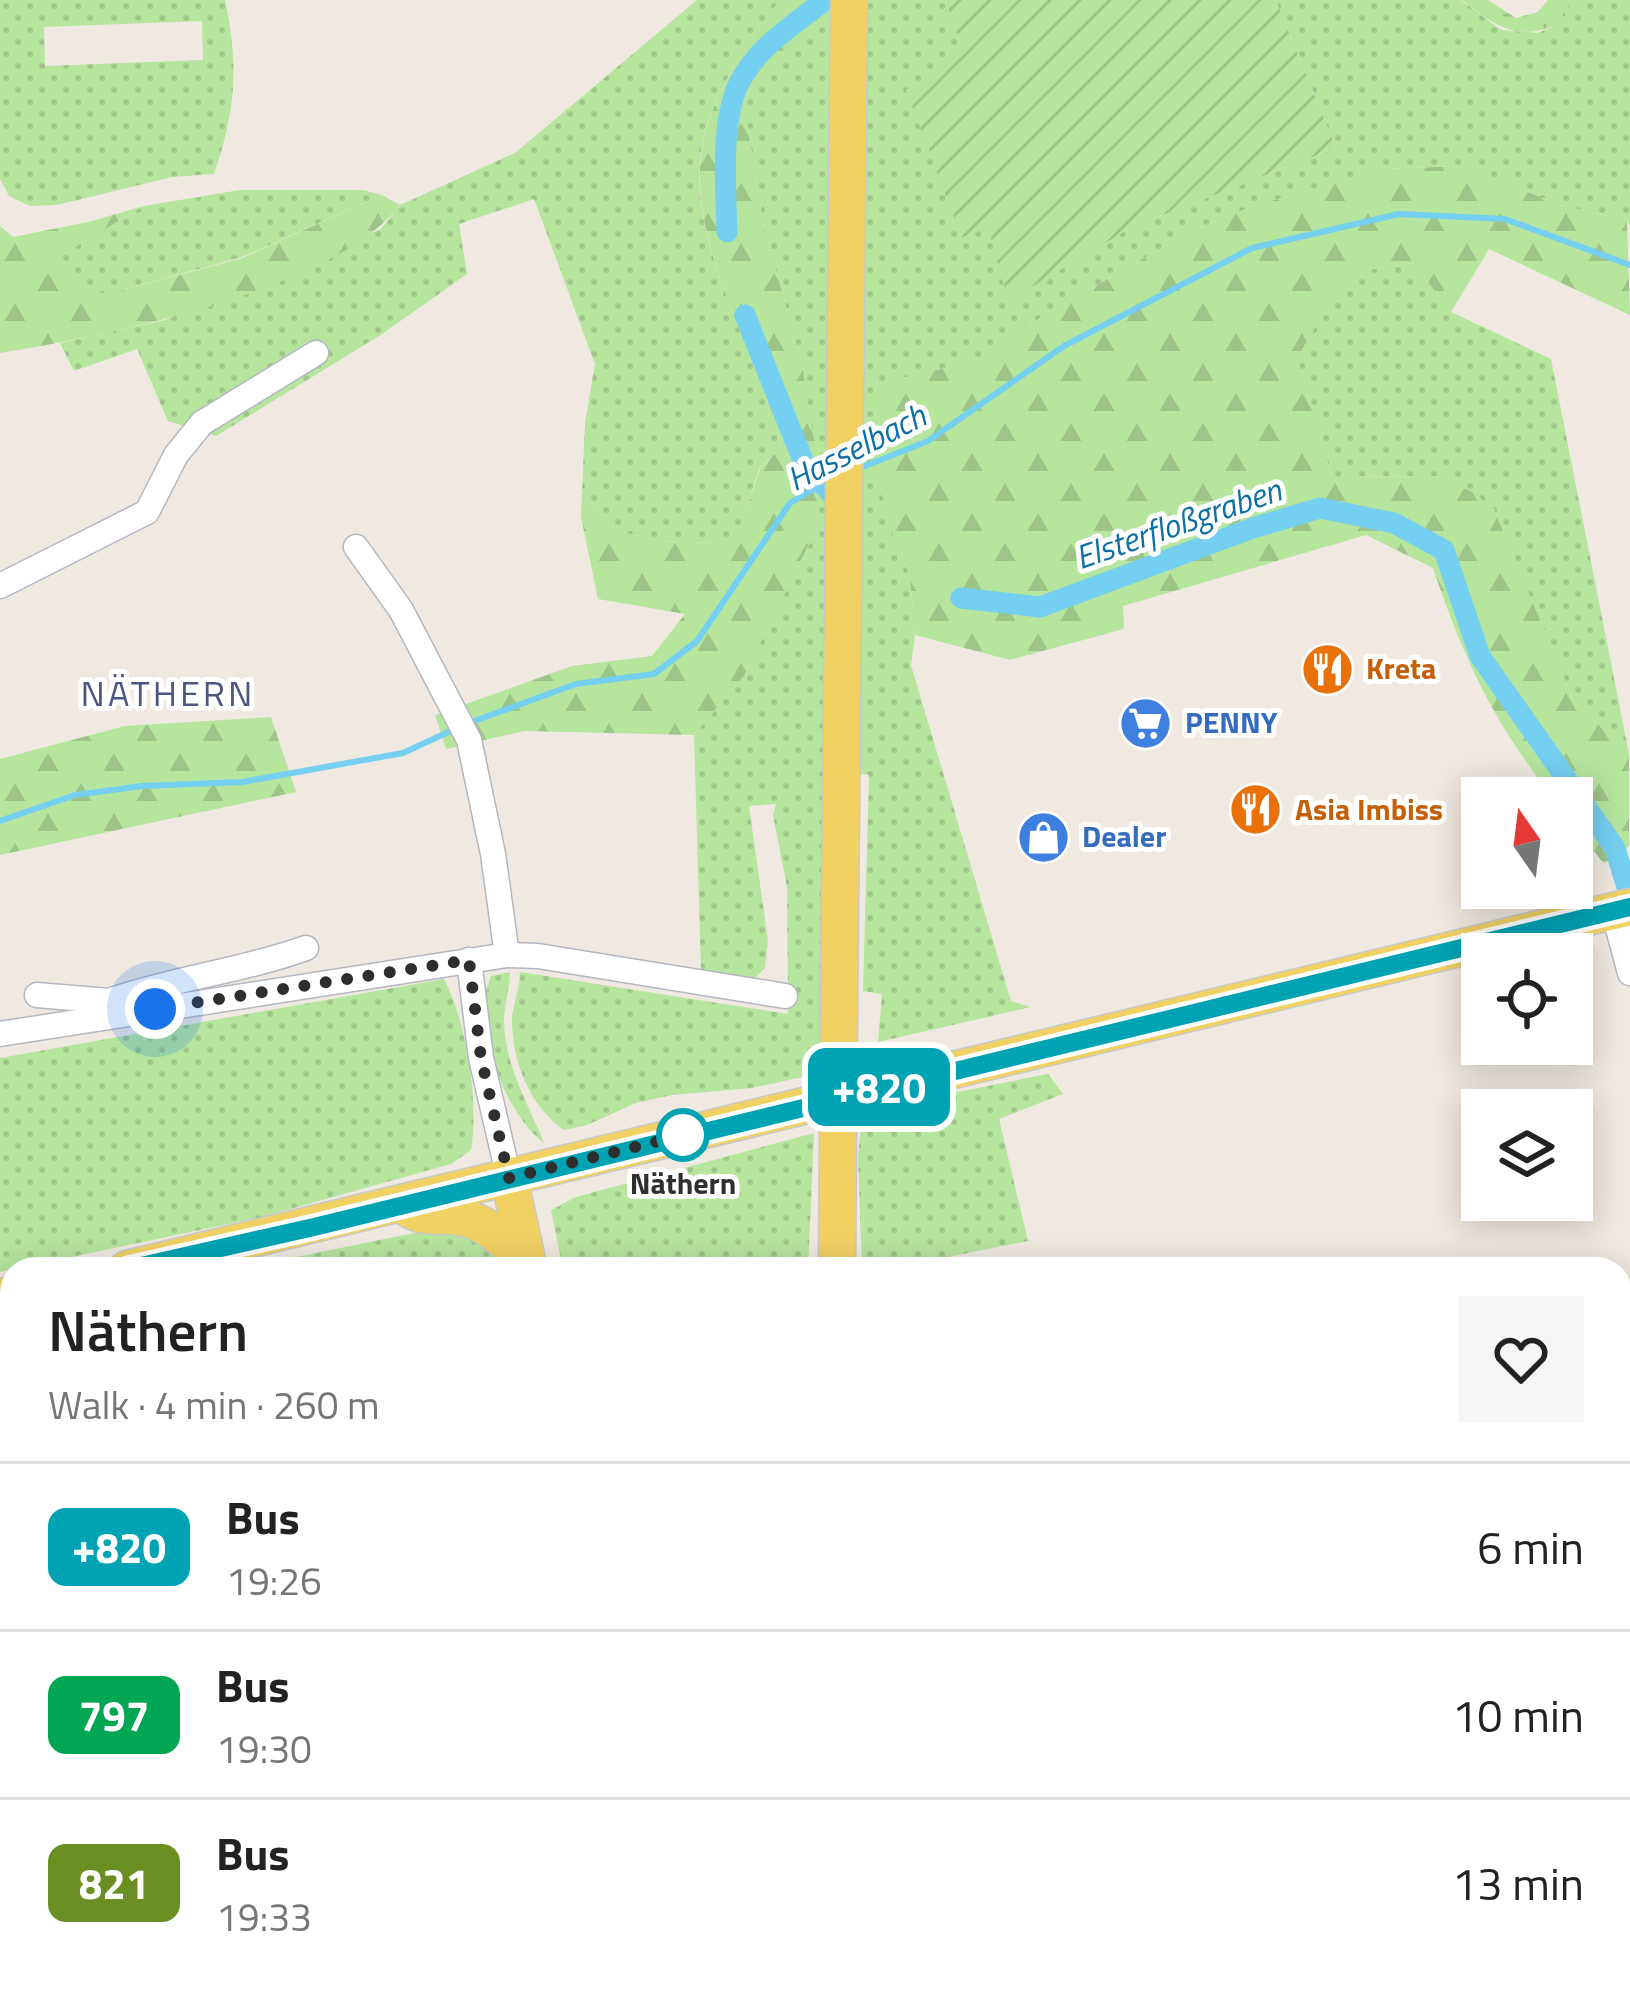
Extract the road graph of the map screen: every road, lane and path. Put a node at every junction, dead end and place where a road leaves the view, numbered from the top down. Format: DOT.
graph roads {
  1 [pos="849,0"];
  2 [pos="316,353"];
  3 [pos="356,547"];
  4 [pos="0,586"];
  5 [pos="1622,908"];
  6 [pos="306,948"];
  7 [pos="507,955"];
  8 [pos="469,960"];
  9 [pos="1630,974"];
  10 [pos="37,995"];
  11 [pos="785,996"];
  12 [pos="110,1008"];
  13 [pos="0,1034"];
  14 [pos="509,1178"];
  15 [pos="401,1205"];
  16 [pos="180,1257"];
  17 [pos="519,1257"];
  18 [pos="526,1257"];
  19 [pos="837,1257"];
  1 -- 19 [label="main road, bridge"];
  2 -- 4 [label="street"];
  3 -- 7 [label="street"];
  5 -- 9 [label="street"];
  5 -- 14 [label="main road"];
  6 -- 12 [label="street"];
  7 -- 8 [label="street"];
  7 -- 11 [label="street"];
  8 -- 12 [label="street"];
  8 -- 14 [label="street"];
  10 -- 12 [label="street"];
  12 -- 13 [label="street"];
  14 -- 15 [label="main road"];
  14 -- 18 [label="main road"];
  15 -- 16 [label="main road"];
  15 -- 17 [label="main road"];
}
